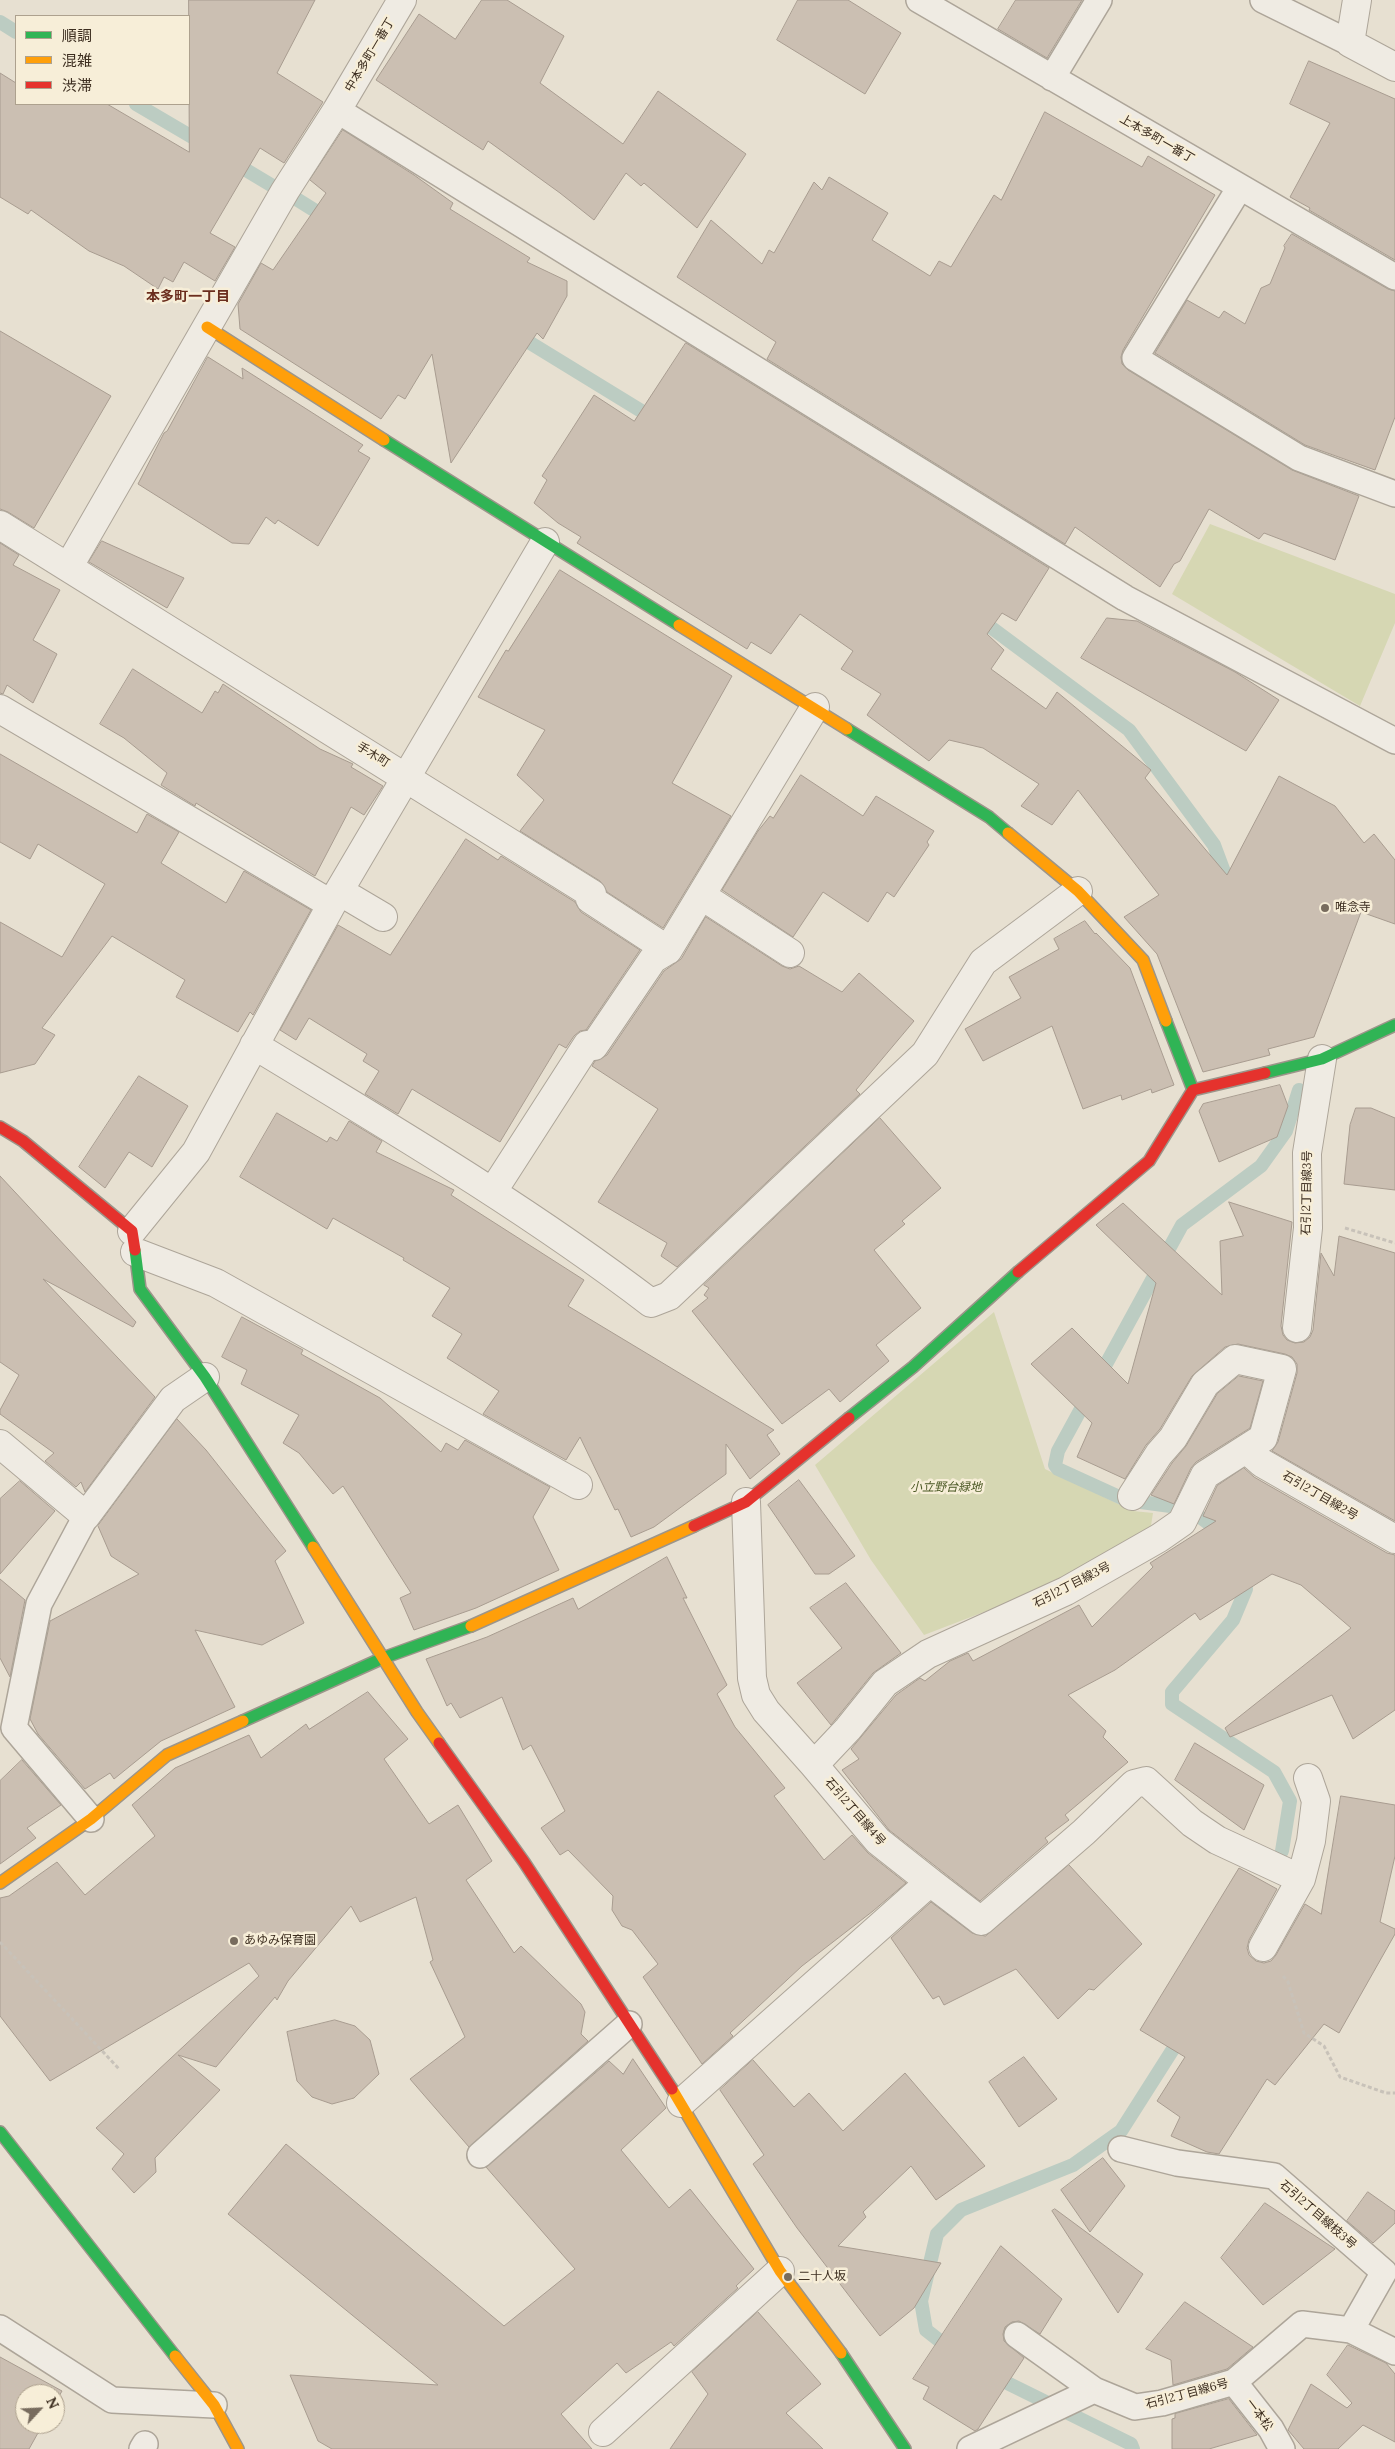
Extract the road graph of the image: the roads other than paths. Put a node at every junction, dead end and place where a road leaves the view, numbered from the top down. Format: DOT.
graph roads {
  1 [pos="402,0"];
  2 [pos="920,0"];
  3 [pos="1099,0"];
  4 [pos="1263,0"];
  5 [pos="1357,0"];
  6 [pos="1350,42"];
  7 [pos="1395,66"];
  8 [pos="1052,78"];
  9 [pos="337,110"];
  10 [pos="1240,187"];
  11 [pos="1395,277"];
  12 [pos="207,327"];
  13 [pos="1395,494"];
  14 [pos="0,525"];
  15 [pos="546,542"];
  16 [pos="68,566"];
  17 [pos="815,707"];
  18 [pos="0,708"];
  19 [pos="1395,741"];
  20 [pos="407,777"];
  21 [pos="1078,891"];
  22 [pos="702,896"];
  23 [pos="335,897"];
  24 [pos="383,917"];
  25 [pos="668,950"];
  26 [pos="790,953"];
  27 [pos="1395,1025"];
  28 [pos="254,1045"];
  29 [pos="1322,1059"];
  30 [pos="1193,1090"];
  31 [pos="0,1126"];
  32 [pos="493,1191"];
  33 [pos="133,1241"];
  34 [pos="1297,1328"];
  35 [pos="205,1377"];
  36 [pos="0,1444"];
  37 [pos="1246,1450"];
  38 [pos="578,1486"];
  39 [pos="1132,1496"];
  40 [pos="746,1502"];
  41 [pos="86,1516"];
  42 [pos="1395,1539"];
  43 [pos="383,1658"];
  44 [pos="814,1765"];
  45 [pos="1308,1778"];
  46 [pos="91,1819"];
  47 [pos="1301,1879"];
  48 [pos="930,1882"];
  49 [pos="0,1883"];
  50 [pos="1263,1947"];
  51 [pos="629,2024"];
  52 [pos="681,2103"];
  53 [pos="0,2132"];
  54 [pos="1121,2149"];
  55 [pos="480,2155"];
  56 [pos="780,2271"];
  57 [pos="0,2328"];
  58 [pos="1351,2330"];
  59 [pos="1017,2335"];
  60 [pos="1395,2352"];
  61 [pos="1234,2382"];
  62 [pos="1094,2390"];
  63 [pos="214,2405"];
  64 [pos="602,2440"];
  65 [pos="238,2449"];
  66 [pos="905,2449"];
  67 [pos="970,2449"];
  68 [pos="1282,2449"];
  1 -- 9 [label="street, 中本多町一番丁"];
  2 -- 8 [label="lane, 上本多町一番丁"];
  3 -- 8 [label="lane"];
  4 -- 6 [label="lane"];
  5 -- 6 [label="street"];
  6 -- 7 [label="street"];
  8 -- 10 [label="lane, 上本多町一番丁"];
  9 -- 12 [label="street, 中本多町一番丁"];
  9 -- 19 [label="lane"];
  10 -- 11 [label="lane, 上本多町一番丁"];
  10 -- 13 [label="lane"];
  12 -- 15 [label="street"];
  12 -- 16 [label="street, 中本多町一番丁"];
  14 -- 16 [label="street, 手木町"];
  15 -- 17 [label="street"];
  15 -- 20 [label="street"];
  16 -- 20 [label="street, 手木町"];
  17 -- 21 [label="street"];
  17 -- 22 [label="street"];
  18 -- 23 [label="street"];
  20 -- 23 [label="street"];
  20 -- 25 [label="street, 手木町"];
  21 -- 30 [label="street"];
  21 -- 32 [label="street"];
  22 -- 25 [label="street"];
  22 -- 26 [label="street"];
  23 -- 24 [label="street"];
  23 -- 28 [label="street"];
  25 -- 32 [label="street"];
  27 -- 29 [label="street"];
  28 -- 32 [label="street"];
  28 -- 33 [label="street"];
  29 -- 30 [label="street"];
  29 -- 34 [label="street, 石引2丁目線3号"];
  30 -- 40 [label="street"];
  31 -- 33 [label="street"];
  33 -- 35 [label="street"];
  33 -- 38 [label="street"];
  35 -- 41 [label="street"];
  35 -- 43 [label="street"];
  36 -- 41 [label="street"];
  37 -- 39 [label="street, 石引2丁目線3号"];
  37 -- 42 [label="street, 石引2丁目線2号"];
  37 -- 44 [label="street, 石引2丁目線3号"];
  40 -- 43 [label="street"];
  40 -- 44 [label="street, 石引2丁目線4号"];
  41 -- 46 [label="lane"];
  43 -- 46 [label="street"];
  43 -- 51 [label="street"];
  44 -- 48 [label="street, 石引2丁目線4号"];
  45 -- 47 [label="street"];
  46 -- 49 [label="street"];
  47 -- 48 [label="street, 石引2丁目線4号"];
  47 -- 50 [label="street"];
  48 -- 52 [label="street"];
  51 -- 52 [label="street"];
  51 -- 55 [label="lane"];
  52 -- 56 [label="street"];
  53 -- 63 [label="street"];
  54 -- 58 [label="lane, 石引2丁目線枝3号"];
  56 -- 64 [label="street"];
  56 -- 66 [label="street"];
  57 -- 63 [label="lane"];
  58 -- 60 [label="lane, 石引2丁目線6号"];
  58 -- 61 [label="lane, 石引2丁目線6号"];
  59 -- 62 [label="lane, 石引2丁目線6号"];
  61 -- 62 [label="lane, 石引2丁目線6号"];
  61 -- 68 [label="lane, 一本松"];
  62 -- 67 [label="lane"];
  63 -- 65 [label="street"];
}
